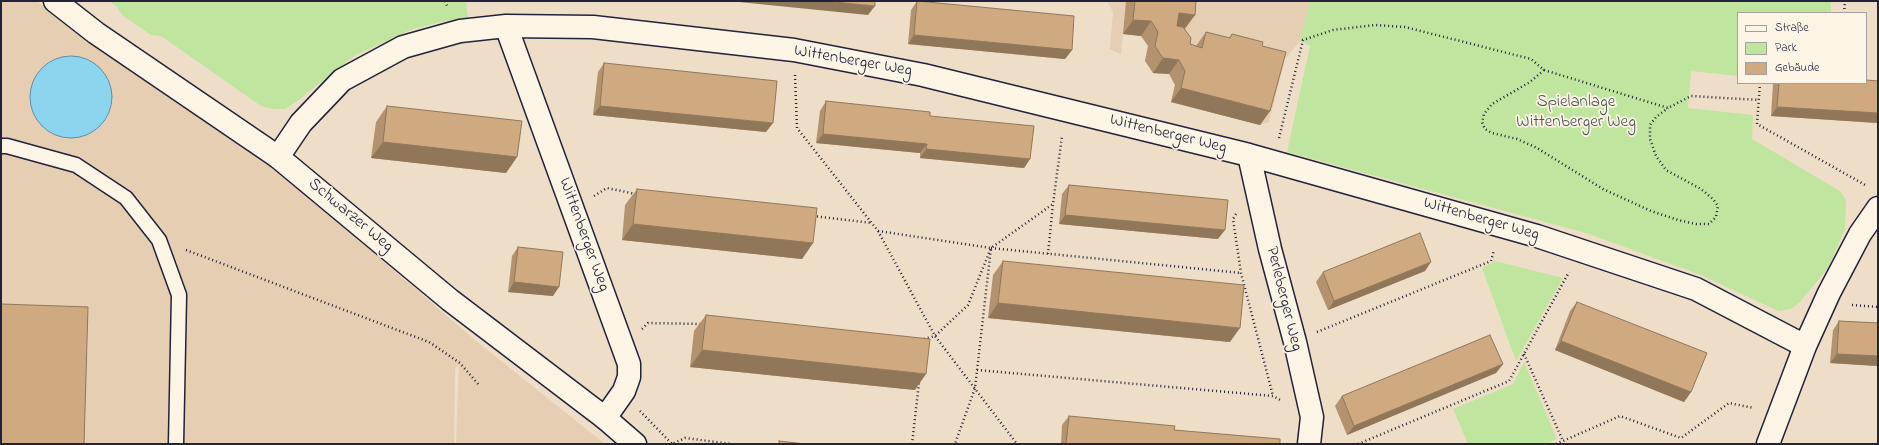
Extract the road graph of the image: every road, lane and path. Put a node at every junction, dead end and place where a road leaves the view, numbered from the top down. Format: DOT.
graph roads {
  1 [pos="55,1"];
  2 [pos="1845,1"];
  3 [pos="1844,12"];
  4 [pos="506,26"];
  5 [pos="794,50"];
  6 [pos="1544,70"];
  7 [pos="1760,84"];
  8 [pos="1759,100"];
  9 [pos="1668,108"];
  10 [pos="1065,110"];
  11 [pos="1,146"];
  12 [pos="1250,155"];
  13 [pos="278,157"];
  14 [pos="1274,162"];
  15 [pos="1256,180"];
  16 [pos="641,196"];
  17 [pos="1875,198"];
  18 [pos="1053,204"];
  19 [pos="574,209"];
  20 [pos="810,216"];
  21 [pos="872,223"];
  22 [pos="1499,225"];
  23 [pos="878,231"];
  24 [pos="159,240"];
  25 [pos="990,248"];
  26 [pos="1581,250"];
  27 [pos="1048,254"];
  28 [pos="1241,273"];
  29 [pos="705,324"];
  30 [pos="935,336"];
  31 [pos="1295,342"];
  32 [pos="922,345"];
  33 [pos="623,346"];
  34 [pos="1805,346"];
  35 [pos="1524,353"];
  36 [pos="977,370"];
  37 [pos="919,382"];
  38 [pos="479,385"];
  39 [pos="975,388"];
  40 [pos="1273,396"];
  41 [pos="1780,412"];
  42 [pos="1312,417"];
  43 [pos="605,418"];
  44 [pos="1563,441"];
  45 [pos="176,444"];
  46 [pos="635,444"];
  47 [pos="672,444"];
  48 [pos="732,444"];
  49 [pos="912,444"];
  50 [pos="955,444"];
  51 [pos="1017,444"];
  52 [pos="1309,444"];
  53 [pos="1358,444"];
  54 [pos="1556,444"];
  55 [pos="1768,444"];
  1 -- 13 [label="street, Schwarzer Weg"];
  2 -- 3 [label="path"];
  4 -- 5 [label="street, Wittenberger Weg"];
  4 -- 13 [label="street, Wittenberger Weg"];
  4 -- 19 [label="street, Wittenberger Weg"];
  5 -- 10 [label="street, Wittenberger Weg"];
  5 -- 21 [label="path"];
  6 -- 9 [label="path"];
  6 -- 9 [label="path"];
  6 -- 14 [label="path"];
  7 -- 8 [label="path"];
  8 -- 9 [label="path"];
  8 -- 17 [label="path"];
  10 -- 12 [label="street, Wittenberger Weg"];
  10 -- 18 [label="path"];
  11 -- 24 [label="lane"];
  12 -- 14 [label="street, Wittenberger Weg"];
  12 -- 15 [label="street, Perleberger Weg"];
  13 -- 43 [label="street, Schwarzer Weg"];
  14 -- 22 [label="street, Wittenberger Weg"];
  15 -- 28 [label="path"];
  15 -- 31 [label="street, Perleberger Weg"];
  16 -- 19 [label="path"];
  17 -- 34 [label="street"];
  18 -- 25 [label="path"];
  18 -- 27 [label="path"];
  19 -- 33 [label="street, Wittenberger Weg"];
  20 -- 21 [label="path"];
  21 -- 23 [label="path"];
  22 -- 26 [label="street, Wittenberger Weg"];
  22 -- 31 [label="path"];
  23 -- 25 [label="path"];
  23 -- 30 [label="path"];
  24 -- 38 [label="path"];
  24 -- 45 [label="lane"];
  25 -- 27 [label="path"];
  25 -- 30 [label="path"];
  25 -- 36 [label="path"];
  26 -- 34 [label="street, Wittenberger Weg"];
  26 -- 35 [label="path"];
  27 -- 28 [label="path"];
  28 -- 40 [label="path"];
  29 -- 33 [label="path"];
  30 -- 32 [label="path"];
  30 -- 39 [label="path"];
  31 -- 42 [label="street, Perleberger Weg"];
  33 -- 43 [label="street, Wittenberger Weg"];
  34 -- 41 [label="street"];
  35 -- 44 [label="path"];
  35 -- 53 [label="path"];
  36 -- 39 [label="path"];
  36 -- 40 [label="path"];
  37 -- 49 [label="path"];
  39 -- 50 [label="path"];
  39 -- 51 [label="path"];
  40 -- 42 [label="path"];
  41 -- 44 [label="path"];
  41 -- 55 [label="street"];
  42 -- 52 [label="street, Perleberger Weg"];
  43 -- 46 [label="street, Schwarzer Weg"];
  44 -- 54 [label="path"];
  47 -- 48 [label="path"];
}
